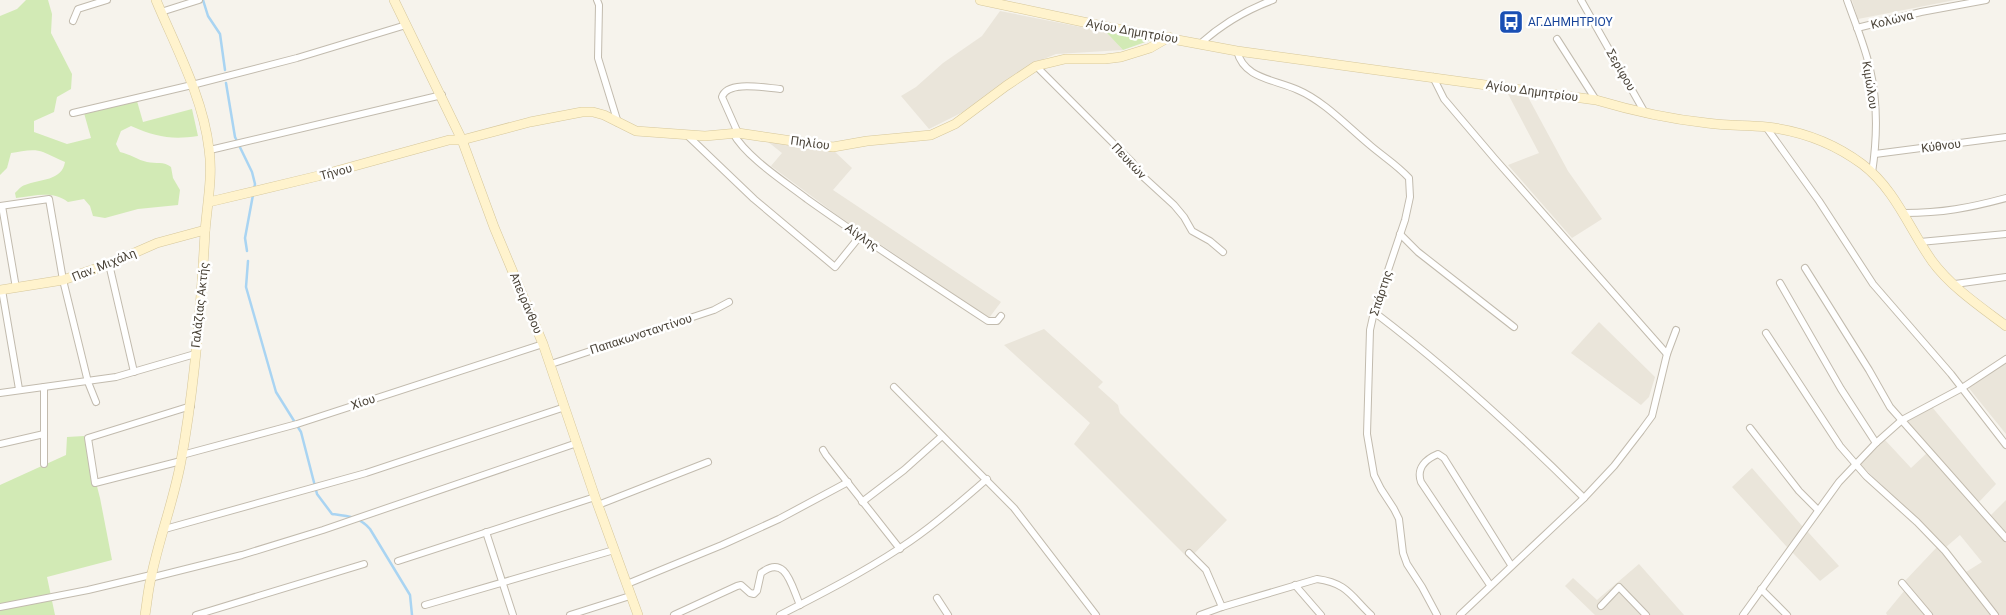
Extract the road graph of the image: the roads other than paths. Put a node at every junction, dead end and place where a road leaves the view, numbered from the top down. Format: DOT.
graph roads {
  1 [pos="107,0"];
  2 [pos="156,0"];
  3 [pos="198,0"];
  4 [pos="394,0"];
  5 [pos="597,0"];
  6 [pos="980,0"];
  7 [pos="1273,0"];
  8 [pos="1581,0"];
  9 [pos="1847,0"];
  10 [pos="1986,0"];
  11 [pos="1001,2"];
  12 [pos="161,12"];
  13 [pos="72,21"];
  14 [pos="406,25"];
  15 [pos="1857,28"];
  16 [pos="1169,37"];
  17 [pos="1557,39"];
  18 [pos="1200,44"];
  19 [pos="1238,51"];
  20 [pos="1036,66"];
  21 [pos="1433,77"];
  22 [pos="192,85"];
  23 [pos="780,89"];
  24 [pos="442,95"];
  25 [pos="1596,100"];
  26 [pos="72,112"];
  27 [pos="1646,114"];
  28 [pos="618,123"];
  29 [pos="1766,127"];
  30 [pos="736,133"];
  31 [pos="687,135"];
  32 [pos="2006,137"];
  33 [pos="462,140"];
  34 [pos="210,150"];
  35 [pos="1875,154"];
  36 [pos="1872,173"];
  37 [pos="2006,198"];
  38 [pos="209,202"];
  39 [pos="1,206"];
  40 [pos="1904,213"];
  41 [pos="206,230"];
  42 [pos="1400,234"];
  43 [pos="2006,234"];
  44 [pos="860,236"];
  45 [pos="1920,242"];
  46 [pos="1223,252"];
  47 [pos="109,264"];
  48 [pos="1805,268"];
  49 [pos="2006,277"];
  50 [pos="63,280"];
  51 [pos="1780,283"];
  52 [pos="1955,284"];
  53 [pos="16,288"];
  54 [pos="1,290"];
  55 [pos="729,302"];
  56 [pos="1374,312"];
  57 [pos="1001,316"];
  58 [pos="2006,326"];
  59 [pos="1514,327"];
  60 [pos="1676,330"];
  61 [pos="1766,333"];
  62 [pos="543,344"];
  63 [pos="195,354"];
  64 [pos="1667,354"];
  65 [pos="2006,358"];
  66 [pos="551,364"];
  67 [pos="134,372"];
  68 [pos="88,382"];
  69 [pos="44,387"];
  70 [pos="894,387"];
  71 [pos="1962,388"];
  72 [pos="19,389"];
  73 [pos="0,392"];
  74 [pos="96,402"];
  75 [pos="191,406"];
  76 [pos="565,406"];
  77 [pos="1902,420"];
  78 [pos="1750,428"];
  79 [pos="44,434"];
  80 [pos="942,436"];
  81 [pos="1876,442"];
  82 [pos="577,443"];
  83 [pos="0,444"];
  84 [pos="2006,445"];
  85 [pos="824,450"];
  86 [pos="182,458"];
  87 [pos="708,462"];
  88 [pos="44,464"];
  89 [pos="1855,464"];
  90 [pos="987,480"];
  91 [pos="848,482"];
  92 [pos="1584,498"];
  93 [pos="596,501"];
  94 [pos="862,502"];
  95 [pos="1818,510"];
  96 [pos="165,529"];
  97 [pos="486,532"];
  98 [pos="2006,538"];
  99 [pos="900,549"];
  100 [pos="614,550"];
  101 [pos="1189,552"];
  102 [pos="398,561"];
  103 [pos="364,564"];
  104 [pos="1511,566"];
  105 [pos="151,576"];
  106 [pos="501,582"];
  107 [pos="1902,583"];
  108 [pos="626,584"];
  109 [pos="1296,585"];
  110 [pos="1490,585"];
  111 [pos="1761,589"];
  112 [pos="630,596"];
  113 [pos="936,598"];
  114 [pos="425,605"];
  115 [pos="800,605"];
  116 [pos="1222,606"];
  117 [pos="1601,606"];
  118 [pos="0,607"];
  119 [pos="145,615"];
  120 [pos="196,615"];
  121 [pos="513,615"];
  122 [pos="570,615"];
  123 [pos="638,615"];
  124 [pos="674,615"];
  125 [pos="780,615"];
  126 [pos="948,615"];
  127 [pos="1096,615"];
  128 [pos="1200,615"];
  129 [pos="1320,615"];
  130 [pos="1371,615"];
  131 [pos="1437,615"];
  132 [pos="1460,615"];
  133 [pos="1646,615"];
  134 [pos="1743,615"];
  135 [pos="1787,615"];
  136 [pos="1929,615"];
  137 [pos="1995,615"];
  1 -- 13 [label="street"];
  2 -- 12 [label="street, Γαλάζιας Ακτής"];
  3 -- 12 [label="street"];
  4 -- 14 [label="street, Απειράνθου"];
  5 -- 28 [label="street"];
  6 -- 11 [label="street, Αγίου Δημητρίου"];
  7 -- 18 [label="street"];
  8 -- 27 [label="street, Σερίφου"];
  9 -- 15 [label="street, Κιμώλου"];
  10 -- 15 [label="street, Κολώνα"];
  11 -- 16 [label="street, Αγίου Δημητρίου"];
  12 -- 22 [label="street, Γαλάζιας Ακτής"];
  14 -- 22 [label="street"];
  14 -- 24 [label="street, Απειράνθου"];
  15 -- 35 [label="street, Κιμώλου"];
  16 -- 18 [label="street, Αγίου Δημητρίου"];
  16 -- 20 [label="street, Πηλίου"];
  17 -- 25 [label="street"];
  18 -- 19 [label="street, Αγίου Δημητρίου"];
  19 -- 21 [label="street, Αγίου Δημητρίου"];
  19 -- 42 [label="street, Σπάρτης"];
  20 -- 30 [label="street, Πηλίου"];
  20 -- 46 [label="street, Πευκών"];
  21 -- 25 [label="street, Αγίου Δημητρίου"];
  21 -- 64 [label="street"];
  22 -- 26 [label="street"];
  22 -- 34 [label="street, Γαλάζιας Ακτής"];
  23 -- 30 [label="street, Αίγλης"];
  24 -- 33 [label="street, Απειράνθου"];
  24 -- 34 [label="street"];
  25 -- 27 [label="street, Αγίου Δημητρίου"];
  27 -- 29 [label="street, Αγίου Δημητρίου"];
  28 -- 31 [label="street, Πηλίου"];
  28 -- 33 [label="street, Πηλίου"];
  29 -- 36 [label="street, Αγίου Δημητρίου"];
  29 -- 71 [label="street"];
  30 -- 31 [label="street, Πηλίου"];
  30 -- 44 [label="street, Αίγλης"];
  31 -- 44 [label="street"];
  32 -- 35 [label="street, Κύθνου"];
  33 -- 38 [label="street, Τήνου"];
  33 -- 62 [label="street, Απειράνθου"];
  34 -- 38 [label="street, Γαλάζιας Ακτής"];
  35 -- 36 [label="street, Κιμώλου"];
  36 -- 40 [label="street, Αγίου Δημητρίου"];
  37 -- 40 [label="street"];
  38 -- 41 [label="street, Γαλάζιας Ακτής"];
  39 -- 50 [label="street"];
  39 -- 53 [label="street"];
  40 -- 45 [label="street, Αγίου Δημητρίου"];
  41 -- 47 [label="street, Παν. Μιχάλη"];
  41 -- 63 [label="street, Γαλάζιας Ακτής"];
  42 -- 56 [label="street, Σπάρτης"];
  42 -- 59 [label="street"];
  43 -- 45 [label="street"];
  44 -- 57 [label="street, Αίγλης"];
  45 -- 52 [label="street, Αγίου Δημητρίου"];
  47 -- 50 [label="street, Παν. Μιχάλη"];
  47 -- 67 [label="street"];
  48 -- 77 [label="street"];
  49 -- 52 [label="street"];
  50 -- 53 [label="street, Παν. Μιχάλη"];
  50 -- 68 [label="street"];
  51 -- 81 [label="street"];
  52 -- 58 [label="street, Αγίου Δημητρίου"];
  53 -- 54 [label="street, Παν. Μιχάλη"];
  54 -- 72 [label="street"];
  55 -- 66 [label="street, Παπακωνσταντίνου"];
  56 -- 92 [label="street"];
  56 -- 131 [label="street, Σπάρτης"];
  60 -- 64 [label="street"];
  61 -- 89 [label="street"];
  62 -- 66 [label="street, Απειράνθου"];
  62 -- 86 [label="street, Χίου"];
  63 -- 67 [label="street"];
  63 -- 75 [label="street, Γαλάζιας Ακτής"];
  64 -- 92 [label="street"];
  65 -- 71 [label="street"];
  66 -- 76 [label="street, Απειράνθου"];
  67 -- 68 [label="street"];
  68 -- 69 [label="street"];
  68 -- 74 [label="street"];
  69 -- 72 [label="street"];
  69 -- 79 [label="street"];
  70 -- 80 [label="street"];
  71 -- 77 [label="street"];
  71 -- 84 [label="street"];
  72 -- 73 [label="street"];
  75 -- 86 [label="street, Γαλάζιας Ακτής"];
  75 -- 86 [label="street, Χίου"];
  76 -- 82 [label="street, Απειράνθου"];
  76 -- 96 [label="street"];
  77 -- 81 [label="street"];
  77 -- 98 [label="street"];
  78 -- 95 [label="street"];
  79 -- 83 [label="street"];
  79 -- 88 [label="street"];
  80 -- 90 [label="street"];
  80 -- 94 [label="street"];
  81 -- 89 [label="street"];
  82 -- 93 [label="street, Απειράνθου"];
  82 -- 105 [label="street"];
  85 -- 91 [label="street"];
  86 -- 96 [label="street, Γαλάζιας Ακτής"];
  87 -- 93 [label="street"];
  89 -- 95 [label="street"];
  89 -- 137 [label="street"];
  90 -- 99 [label="street"];
  90 -- 127 [label="street"];
  91 -- 94 [label="street"];
  91 -- 108 [label="street"];
  92 -- 104 [label="street"];
  93 -- 97 [label="street"];
  93 -- 100 [label="street, Απειράνθου"];
  94 -- 99 [label="street"];
  95 -- 111 [label="street"];
  96 -- 105 [label="street, Γαλάζιας Ακτής"];
  97 -- 102 [label="street"];
  97 -- 106 [label="street"];
  99 -- 115 [label="street"];
  100 -- 106 [label="street"];
  100 -- 108 [label="street, Απειράνθου"];
  101 -- 116 [label="street"];
  103 -- 120 [label="street"];
  104 -- 110 [label="street"];
  104 -- 110 [label="street"];
  105 -- 118 [label="street"];
  105 -- 119 [label="street, Γαλάζιας Ακτής"];
  106 -- 114 [label="street"];
  106 -- 121 [label="street"];
  107 -- 136 [label="street"];
  108 -- 112 [label="street, Απειράνθου"];
  109 -- 116 [label="street"];
  109 -- 129 [label="street"];
  109 -- 130 [label="street"];
  110 -- 132 [label="street"];
  111 -- 134 [label="street"];
  111 -- 135 [label="street"];
  112 -- 122 [label="street"];
  112 -- 123 [label="street, Απειράνθου"];
  113 -- 126 [label="street"];
  115 -- 124 [label="street"];
  115 -- 125 [label="street"];
  116 -- 128 [label="street"];
  117 -- 133 [label="street"];
}
